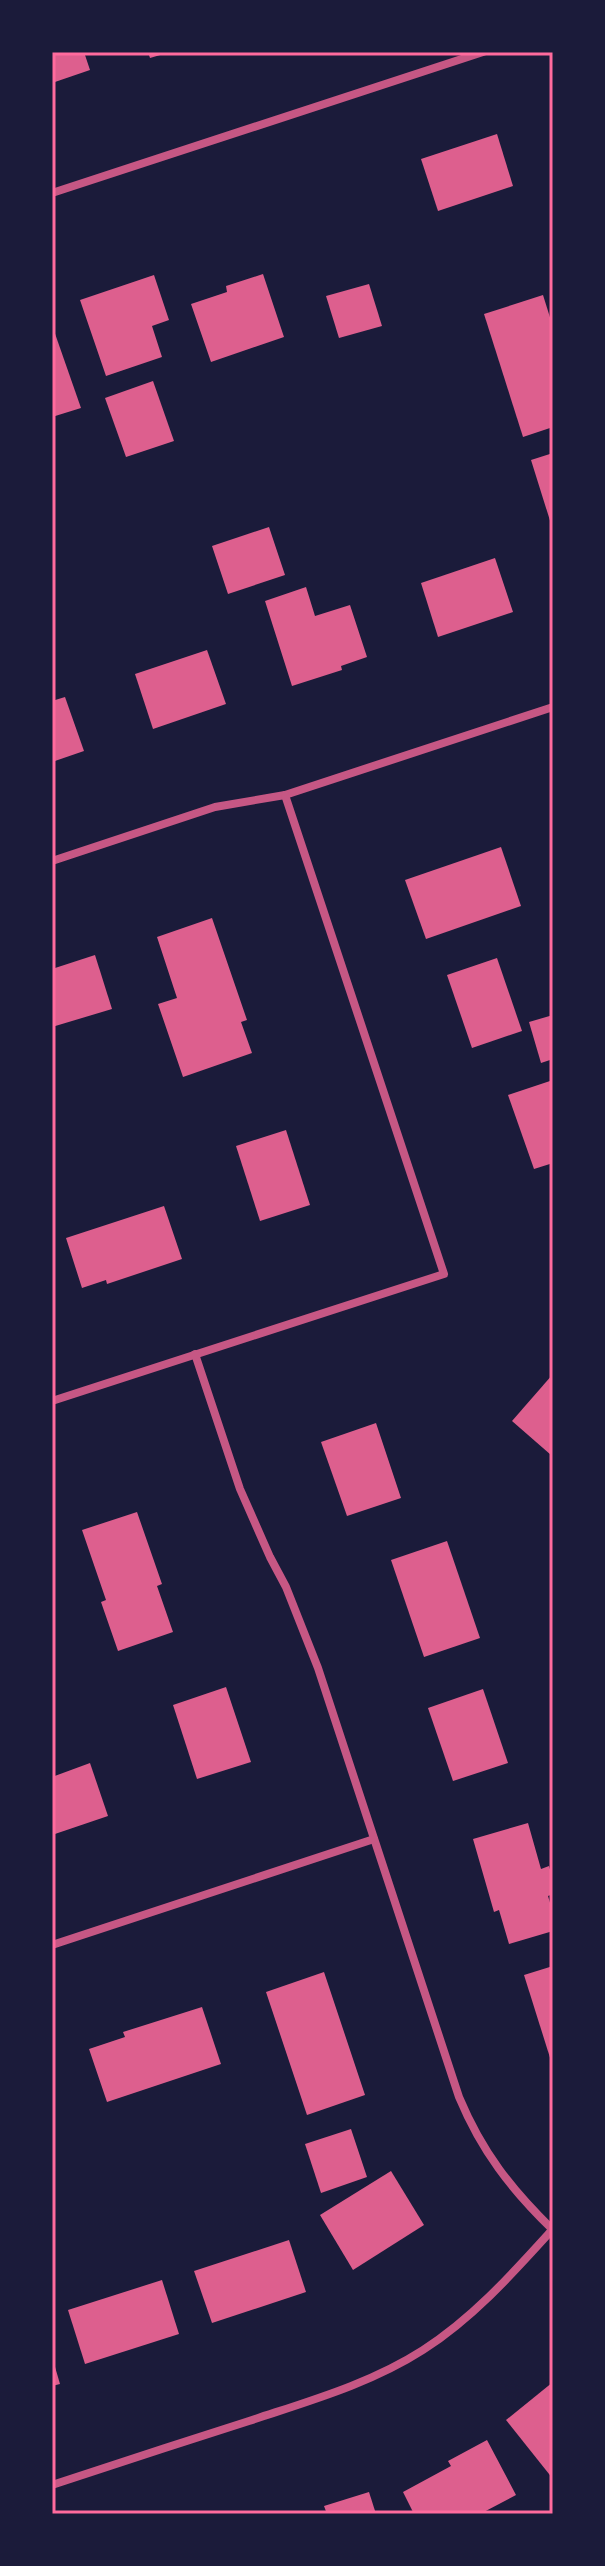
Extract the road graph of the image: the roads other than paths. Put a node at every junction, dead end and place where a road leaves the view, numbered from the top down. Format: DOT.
graph roads {
  1 [pos="483,52"];
  2 [pos="52,193"];
  3 [pos="553,707"];
  4 [pos="285,795"];
  5 [pos="52,861"];
  6 [pos="195,1354"];
  7 [pos="52,1401"];
  8 [pos="374,1839"];
  9 [pos="52,1945"];
  10 [pos="553,2230"];
  11 [pos="52,2485"];
  1 -- 2 [label="street"];
  3 -- 4 [label="street"];
  4 -- 5 [label="street"];
  4 -- 6 [label="street"];
  6 -- 7 [label="street"];
  6 -- 8 [label="street"];
  8 -- 9 [label="street"];
  8 -- 10 [label="street"];
  10 -- 11 [label="street"];
}
